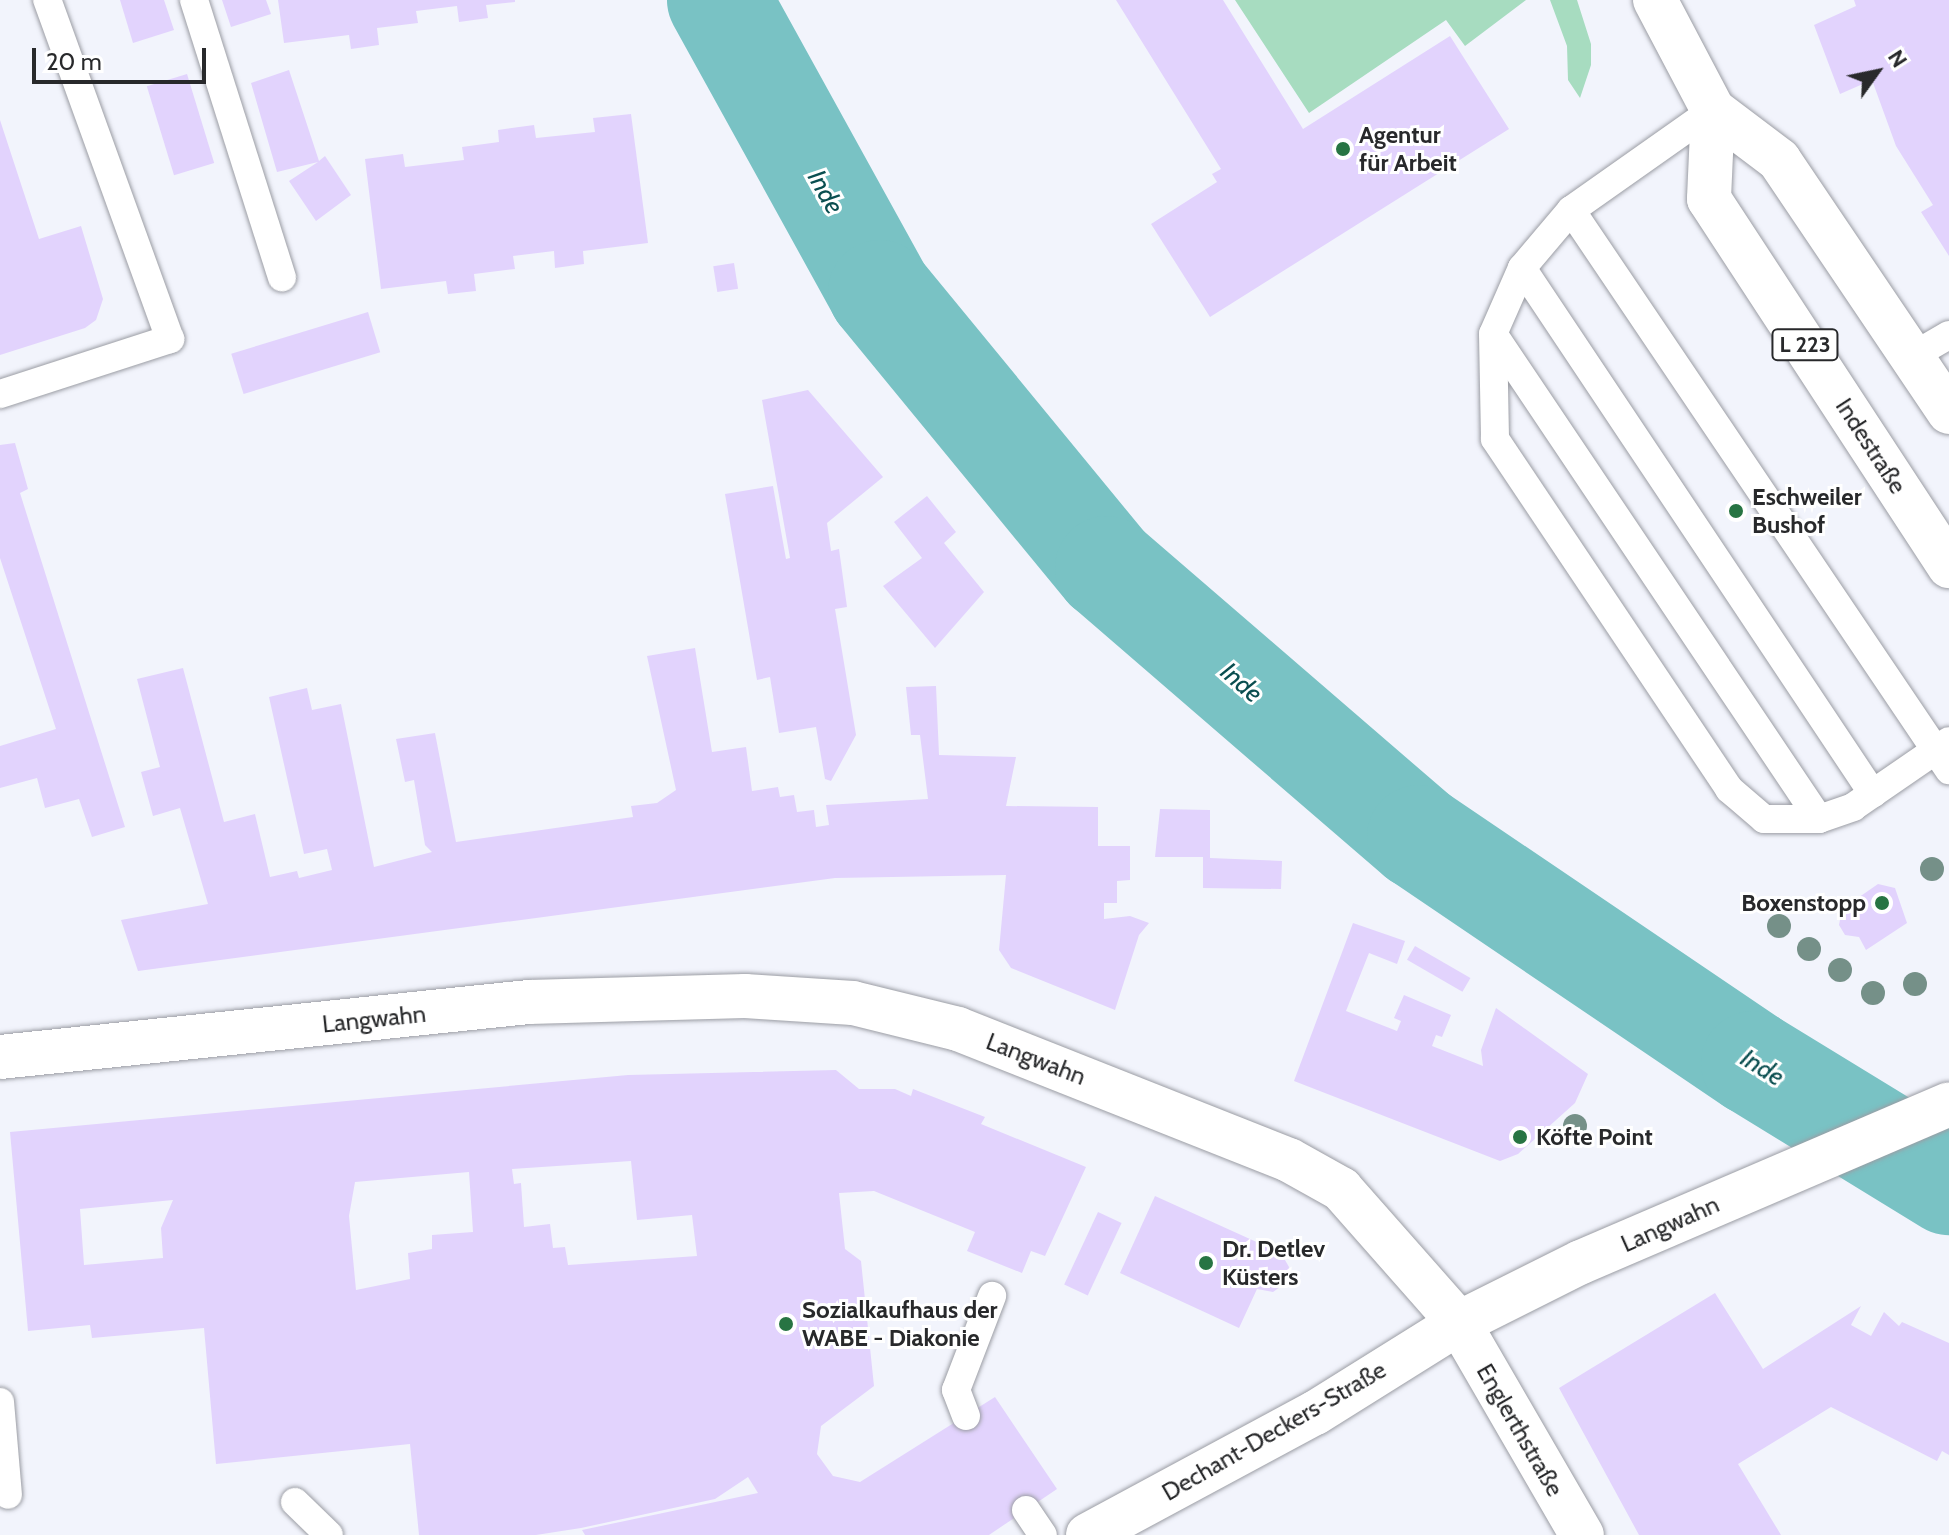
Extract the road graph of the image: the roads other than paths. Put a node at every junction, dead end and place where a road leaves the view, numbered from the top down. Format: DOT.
graph roads {
  1 [pos="47,0"];
  2 [pos="194,0"];
  3 [pos="1655,0"];
  4 [pos="1713,110"];
  5 [pos="1571,210"];
  6 [pos="1522,268"];
  7 [pos="282,277"];
  8 [pos="1493,334"];
  9 [pos="1949,335"];
  10 [pos="1911,357"];
  11 [pos="0,394"];
  12 [pos="1949,412"];
  13 [pos="1949,566"];
  14 [pos="1944,755"];
  15 [pos="1873,794"];
  16 [pos="1819,819"];
  17 [pos="0,1057"];
  18 [pos="1949,1104"];
  19 [pos="992,1296"];
  20 [pos="1459,1323"];
  21 [pos="0,1402"];
  22 [pos="966,1416"];
  23 [pos="8,1495"];
  24 [pos="295,1502"];
  25 [pos="1026,1510"];
  26 [pos="329,1535"];
  27 [pos="1043,1535"];
  28 [pos="1088,1535"];
  29 [pos="1582,1535"];
  1 -- 11 [label="lane"];
  2 -- 7 [label="lane"];
  3 -- 4 [label="main road"];
  4 -- 5 [label="lane"];
  4 -- 10 [label="main road"];
  4 -- 13 [label="main road, Indestraße / L 223"];
  5 -- 6 [label="lane"];
  5 -- 14 [label="lane"];
  6 -- 8 [label="lane"];
  6 -- 15 [label="lane"];
  8 -- 16 [label="lane"];
  8 -- 16 [label="lane"];
  9 -- 10 [label="lane"];
  10 -- 12 [label="main road"];
  14 -- 15 [label="lane"];
  15 -- 16 [label="lane"];
  17 -- 20 [label="main road, Langwahn"];
  18 -- 20 [label="main road, Langwahn"];
  19 -- 22 [label="lane"];
  20 -- 28 [label="main road, Dechant-Deckers-Straße"];
  20 -- 29 [label="main road, Englerthstraße"];
  21 -- 23 [label="lane"];
  24 -- 26 [label="lane"];
  25 -- 27 [label="lane"];
}
